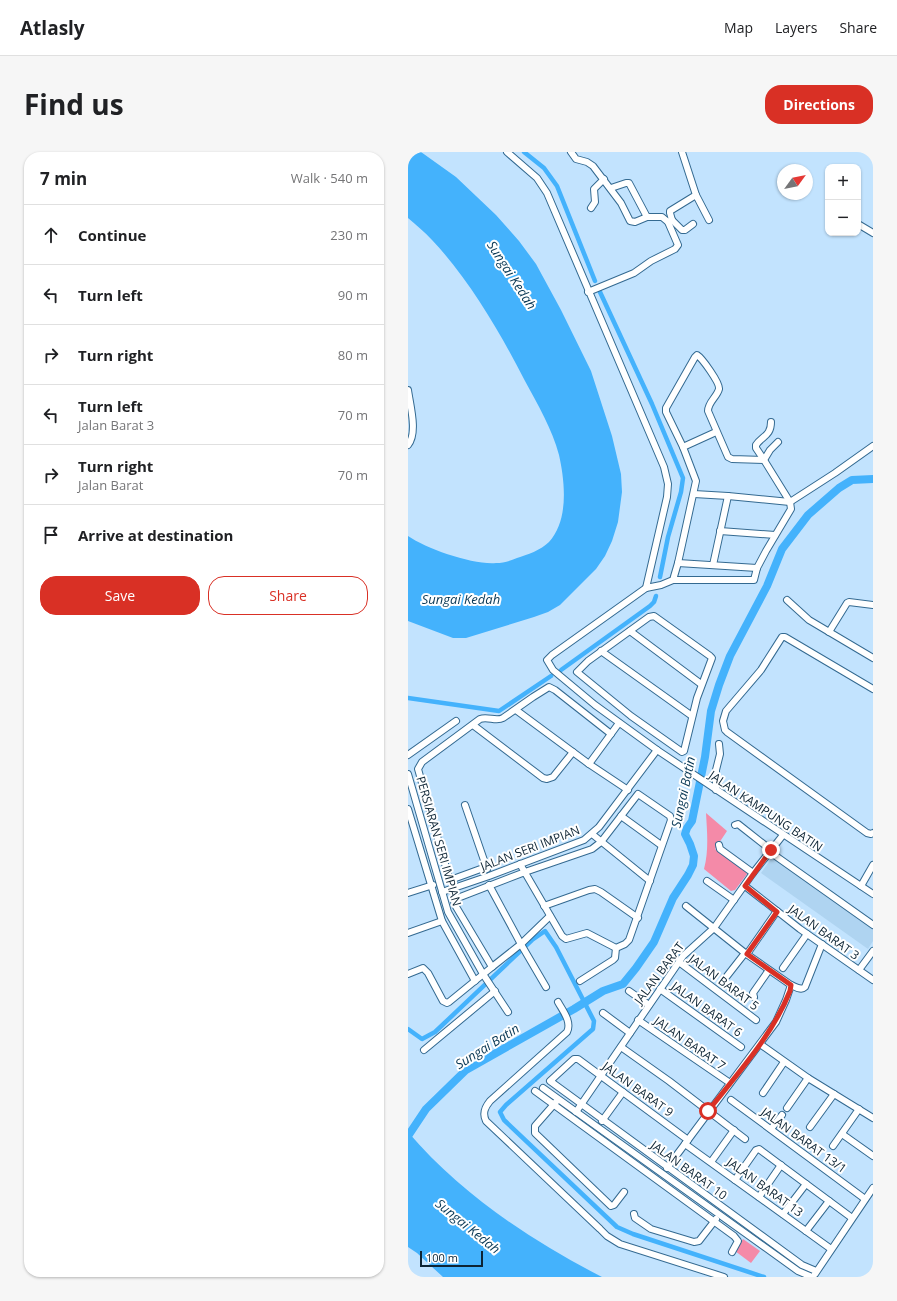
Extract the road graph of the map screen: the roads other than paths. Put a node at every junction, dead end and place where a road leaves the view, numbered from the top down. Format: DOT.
graph roads {
  1 [pos="508,152"];
  2 [pos="571,152"];
  3 [pos="682,152"];
  4 [pos="604,179"];
  5 [pos="611,188"];
  6 [pos="696,195"];
  7 [pos="592,208"];
  8 [pos="647,217"];
  9 [pos="708,220"];
  10 [pos="670,221"];
  11 [pos="693,224"];
  12 [pos="861,226"];
  13 [pos="873,233"];
  14 [pos="588,292"];
  15 [pos="408,390"];
  16 [pos="771,422"];
  17 [pos="716,432"];
  18 [pos="778,442"];
  19 [pos="408,445"];
  20 [pos="683,446"];
  21 [pos="873,446"];
  22 [pos="764,460"];
  23 [pos="694,494"];
  24 [pos="728,496"];
  25 [pos="790,502"];
  26 [pos="720,531"];
  27 [pos="775,536"];
  28 [pos="678,562"];
  29 [pos="713,565"];
  30 [pos="757,568"];
  31 [pos="673,580"];
  32 [pos="646,588"];
  33 [pos="787,600"];
  34 [pos="873,605"];
  35 [pos="630,631"];
  36 [pos="829,632"];
  37 [pos="601,651"];
  38 [pos="873,658"];
  39 [pos="562,678"];
  40 [pos="701,684"];
  41 [pos="873,689"];
  42 [pos="555,690"];
  43 [pos="603,694"];
  44 [pos="584,695"];
  45 [pos="595,705"];
  46 [pos="576,707"];
  47 [pos="516,710"];
  48 [pos="692,716"];
  49 [pos="456,721"];
  50 [pos="619,723"];
  51 [pos="474,725"];
  52 [pos="611,734"];
  53 [pos="719,744"];
  54 [pos="657,750"];
  55 [pos="573,752"];
  56 [pos="408,755"];
  57 [pos="589,764"];
  58 [pos="408,774"];
  59 [pos="628,790"];
  60 [pos="716,790"];
  61 [pos="465,805"];
  62 [pos="408,809"];
  63 [pos="621,816"];
  64 [pos="735,825"];
  65 [pos="873,833"];
  66 [pos="592,834"];
  67 [pos="783,835"];
  68 [pos="601,842"];
  69 [pos="661,845"];
  70 [pos="720,846"];
  71 [pos="770,851"];
  72 [pos="520,864"];
  73 [pos="873,865"];
  74 [pos="486,867"];
  75 [pos="525,872"];
  76 [pos="754,873"];
  77 [pos="489,876"];
  78 [pos="650,881"];
  79 [pos="707,881"];
  80 [pos="440,883"];
  81 [pos="431,886"];
  82 [pos="489,886"];
  83 [pos="745,886"];
  84 [pos="860,886"];
  85 [pos="442,892"];
  86 [pos="408,893"];
  87 [pos="873,894"];
  88 [pos="734,900"];
  89 [pos="544,906"];
  90 [pos="686,906"];
  91 [pos="777,912"];
  92 [pos="550,916"];
  93 [pos="638,918"];
  94 [pos="442,921"];
  95 [pos="873,925"];
  96 [pos="714,928"];
  97 [pos="408,933"];
  98 [pos="808,934"];
  99 [pos="822,944"];
  100 [pos="522,947"];
  101 [pos="616,948"];
  102 [pos="873,951"];
  103 [pos="746,953"];
  104 [pos="679,962"];
  105 [pos="492,967"];
  106 [pos="783,968"];
  107 [pos="769,970"];
  108 [pos="859,970"];
  109 [pos="408,974"];
  110 [pos="484,976"];
  111 [pos="728,976"];
  112 [pos="873,980"];
  113 [pos="476,981"];
  114 [pos="580,981"];
  115 [pos="791,985"];
  116 [pos="546,987"];
  117 [pos="660,989"];
  118 [pos="494,991"];
  119 [pos="629,991"];
  120 [pos="754,997"];
  121 [pos="560,1005"];
  122 [pos="649,1005"];
  123 [pos="508,1012"];
  124 [pos="603,1013"];
  125 [pos="638,1020"];
  126 [pos="756,1020"];
  127 [pos="630,1032"];
  128 [pos="760,1044"];
  129 [pos="621,1047"];
  130 [pos="741,1047"];
  131 [pos="424,1050"];
  132 [pos="784,1062"];
  133 [pos="601,1076"];
  134 [pos="808,1078"];
  135 [pos="551,1084"];
  136 [pos="730,1084"];
  137 [pos="543,1088"];
  138 [pos="535,1091"];
  139 [pos="623,1092"];
  140 [pos="763,1093"];
  141 [pos="834,1094"];
  142 [pos="558,1099"];
  143 [pos="731,1100"];
  144 [pos="554,1105"];
  145 [pos="581,1105"];
  146 [pos="787,1108"];
  147 [pos="859,1109"];
  148 [pos="708,1111"];
  149 [pos="576,1112"];
  150 [pos="782,1115"];
  151 [pos="873,1118"];
  152 [pos="602,1121"];
  153 [pos="810,1127"];
  154 [pos="734,1130"];
  155 [pos="771,1130"];
  156 [pos="842,1134"];
  157 [pos="745,1139"];
  158 [pos="686,1142"];
  159 [pos="833,1146"];
  160 [pos="873,1156"];
  161 [pos="711,1162"];
  162 [pos="781,1166"];
  163 [pos="667,1168"];
  164 [pos="735,1180"];
  165 [pos="806,1184"];
  166 [pos="873,1188"];
  167 [pos="624,1192"];
  168 [pos="759,1197"];
  169 [pos="865,1199"];
  170 [pos="829,1201"];
  171 [pos="634,1214"];
  172 [pos="783,1214"];
  173 [pos="720,1215"];
  174 [pos="852,1218"];
  175 [pos="714,1222"];
  176 [pos="806,1231"];
  177 [pos="831,1249"];
  178 [pos="732,1252"];
  179 [pos="814,1275"];
  180 [pos="724,1277"];
  1 -- 14 [label="street"];
  2 -- 4 [label="street"];
  3 -- 6 [label="street"];
  4 -- 5 [label="street"];
  4 -- 7 [label="street"];
  5 -- 8 [label="street"];
  5 -- 8 [label="street"];
  6 -- 9 [label="street"];
  6 -- 10 [label="street"];
  8 -- 10 [label="street"];
  10 -- 11 [label="street"];
  10 -- 14 [label="street"];
  12 -- 13 [label="street"];
  14 -- 32 [label="street"];
  15 -- 19 [label="street"];
  16 -- 22 [label="street"];
  17 -- 20 [label="street"];
  17 -- 20 [label="street"];
  17 -- 22 [label="street"];
  18 -- 22 [label="street"];
  20 -- 23 [label="street"];
  21 -- 25 [label="street"];
  22 -- 25 [label="street"];
  23 -- 24 [label="street"];
  23 -- 28 [label="street"];
  24 -- 25 [label="street"];
  24 -- 26 [label="street"];
  25 -- 27 [label="street"];
  26 -- 27 [label="street"];
  26 -- 29 [label="street"];
  27 -- 30 [label="street"];
  28 -- 29 [label="street"];
  28 -- 31 [label="street"];
  29 -- 30 [label="street"];
  30 -- 31 [label="street"];
  31 -- 32 [label="street"];
  32 -- 39 [label="street, JALAN KAMPUNG BATIN"];
  33 -- 36 [label="street"];
  34 -- 36 [label="street"];
  35 -- 37 [label="street"];
  35 -- 40 [label="street"];
  35 -- 40 [label="street"];
  36 -- 38 [label="street"];
  37 -- 43 [label="street"];
  37 -- 48 [label="street"];
  39 -- 42 [label="street"];
  39 -- 44 [label="street, JALAN KAMPUNG BATIN"];
  40 -- 48 [label="street"];
  41 -- 65 [label="street"];
  42 -- 46 [label="street"];
  42 -- 47 [label="street"];
  43 -- 45 [label="street"];
  43 -- 48 [label="street"];
  44 -- 45 [label="street, JALAN KAMPUNG BATIN"];
  44 -- 46 [label="street"];
  45 -- 50 [label="street, JALAN KAMPUNG BATIN"];
  46 -- 52 [label="street"];
  47 -- 51 [label="street"];
  47 -- 55 [label="street"];
  49 -- 56 [label="street"];
  50 -- 52 [label="street"];
  50 -- 54 [label="street, JALAN KAMPUNG BATIN"];
  51 -- 55 [label="street"];
  51 -- 74 [label="street"];
  52 -- 57 [label="street"];
  53 -- 60 [label="street"];
  54 -- 59 [label="street, JALAN SERI IMPIAN"];
  54 -- 60 [label="street, JALAN KAMPUNG BATIN"];
  55 -- 57 [label="street"];
  57 -- 59 [label="street"];
  58 -- 80 [label="street, PERSIARAN SERI IMPIAN"];
  59 -- 66 [label="street, JALAN SERI IMPIAN"];
  60 -- 67 [label="street, JALAN KAMPUNG BATIN"];
  61 -- 74 [label="street"];
  62 -- 81 [label="street"];
  63 -- 68 [label="street"];
  63 -- 69 [label="street"];
  63 -- 69 [label="street"];
  64 -- 71 [label="street"];
  66 -- 68 [label="street"];
  66 -- 72 [label="street, JALAN SERI IMPIAN"];
  67 -- 71 [label="street, JALAN BARAT"];
  67 -- 84 [label="street, JALAN KAMPUNG BATIN"];
  68 -- 75 [label="street"];
  68 -- 78 [label="street"];
  69 -- 78 [label="street"];
  70 -- 76 [label="street"];
  71 -- 76 [label="street, JALAN BARAT"];
  71 -- 95 [label="street"];
  72 -- 75 [label="street"];
  72 -- 77 [label="street, JALAN SERI IMPIAN"];
  73 -- 84 [label="street"];
  74 -- 77 [label="street"];
  75 -- 82 [label="street"];
  75 -- 89 [label="street"];
  76 -- 83 [label="street, JALAN BARAT"];
  77 -- 85 [label="street, JALAN SERI IMPIAN"];
  78 -- 93 [label="street"];
  79 -- 88 [label="street"];
  80 -- 81 [label="street"];
  80 -- 85 [label="street, PERSIARAN SERI IMPIAN"];
  81 -- 86 [label="street"];
  81 -- 94 [label="street"];
  82 -- 100 [label="street"];
  82 -- 105 [label="street"];
  83 -- 88 [label="street, JALAN BARAT"];
  83 -- 91 [label="street, JALAN BARAT 3"];
  84 -- 87 [label="street, JALAN KAMPUNG BATIN"];
  85 -- 110 [label="street, PERSIARAN SERI IMPIAN"];
  88 -- 96 [label="street, JALAN BARAT"];
  89 -- 92 [label="street"];
  89 -- 93 [label="street"];
  90 -- 96 [label="street"];
  91 -- 98 [label="street, JALAN BARAT 3"];
  91 -- 103 [label="street"];
  92 -- 100 [label="street"];
  92 -- 101 [label="street"];
  93 -- 101 [label="street"];
  94 -- 97 [label="street"];
  94 -- 113 [label="street"];
  96 -- 103 [label="street"];
  96 -- 104 [label="street, JALAN BARAT"];
  98 -- 99 [label="street, JALAN BARAT 3"];
  98 -- 106 [label="street"];
  99 -- 108 [label="street, JALAN BARAT 3"];
  99 -- 115 [label="street"];
  100 -- 105 [label="street"];
  100 -- 116 [label="street"];
  101 -- 114 [label="street"];
  102 -- 108 [label="street"];
  103 -- 107 [label="street"];
  103 -- 111 [label="street"];
  104 -- 117 [label="street, JALAN BARAT"];
  104 -- 126 [label="street, JALAN BARAT 5"];
  105 -- 110 [label="street"];
  107 -- 115 [label="street"];
  107 -- 120 [label="street"];
  108 -- 112 [label="street, JALAN BARAT 3"];
  109 -- 113 [label="street"];
  110 -- 113 [label="street"];
  110 -- 118 [label="street, PERSIARAN SERI IMPIAN"];
  115 -- 128 [label="street"];
  117 -- 122 [label="street, JALAN BARAT"];
  117 -- 130 [label="street, JALAN BARAT 6"];
  118 -- 123 [label="street, PERSIARAN SERI IMPIAN"];
  118 -- 131 [label="street"];
  119 -- 122 [label="street"];
  121 -- 180 [label="street"];
  122 -- 125 [label="street, JALAN BARAT"];
  124 -- 127 [label="street"];
  125 -- 127 [label="street, JALAN BARAT"];
  125 -- 136 [label="street, JALAN BARAT 7"];
  127 -- 129 [label="street, JALAN BARAT"];
  128 -- 132 [label="street"];
  128 -- 136 [label="street"];
  129 -- 133 [label="street, JALAN BARAT"];
  129 -- 148 [label="street"];
  132 -- 134 [label="street"];
  132 -- 140 [label="street"];
  133 -- 135 [label="street, JALAN BARAT 9"];
  133 -- 139 [label="street, JALAN BARAT 9"];
  133 -- 145 [label="street, JALAN BARAT"];
  134 -- 141 [label="street"];
  134 -- 146 [label="street"];
  135 -- 145 [label="street, JALAN BARAT 10"];
  136 -- 148 [label="street"];
  137 -- 142 [label="street"];
  138 -- 144 [label="street"];
  139 -- 152 [label="street"];
  139 -- 158 [label="street, JALAN BARAT 9"];
  141 -- 147 [label="street"];
  141 -- 153 [label="street"];
  142 -- 144 [label="street"];
  142 -- 149 [label="street"];
  143 -- 155 [label="street, JALAN BARAT 13/1"];
  144 -- 167 [label="street"];
  144 -- 175 [label="street"];
  145 -- 149 [label="street, JALAN BARAT"];
  145 -- 152 [label="street, JALAN BARAT 10"];
  147 -- 151 [label="street"];
  147 -- 156 [label="street"];
  148 -- 154 [label="street"];
  148 -- 158 [label="street"];
  149 -- 173 [label="street"];
  150 -- 155 [label="street"];
  152 -- 163 [label="street, JALAN BARAT 10"];
  154 -- 157 [label="street"];
  154 -- 161 [label="street"];
  155 -- 169 [label="street, JALAN BARAT 13/1"];
  156 -- 159 [label="street"];
  156 -- 160 [label="street"];
  158 -- 161 [label="street, JALAN BARAT 13"];
  158 -- 163 [label="street"];
  161 -- 164 [label="street, JALAN BARAT 13"];
  162 -- 164 [label="street"];
  162 -- 165 [label="street"];
  162 -- 168 [label="street"];
  163 -- 179 [label="street, JALAN BARAT 10"];
  164 -- 168 [label="street, JALAN BARAT 13"];
  165 -- 170 [label="street"];
  165 -- 172 [label="street"];
  166 -- 169 [label="street"];
  168 -- 172 [label="street, JALAN BARAT 13"];
  169 -- 174 [label="street"];
  170 -- 174 [label="street"];
  170 -- 176 [label="street"];
  171 -- 175 [label="street"];
  172 -- 176 [label="street, JALAN BARAT 13"];
  173 -- 175 [label="street"];
  173 -- 179 [label="street"];
  174 -- 177 [label="street"];
  175 -- 178 [label="street"];
  176 -- 177 [label="street, JALAN BARAT 13"];
  177 -- 179 [label="street"];
}
